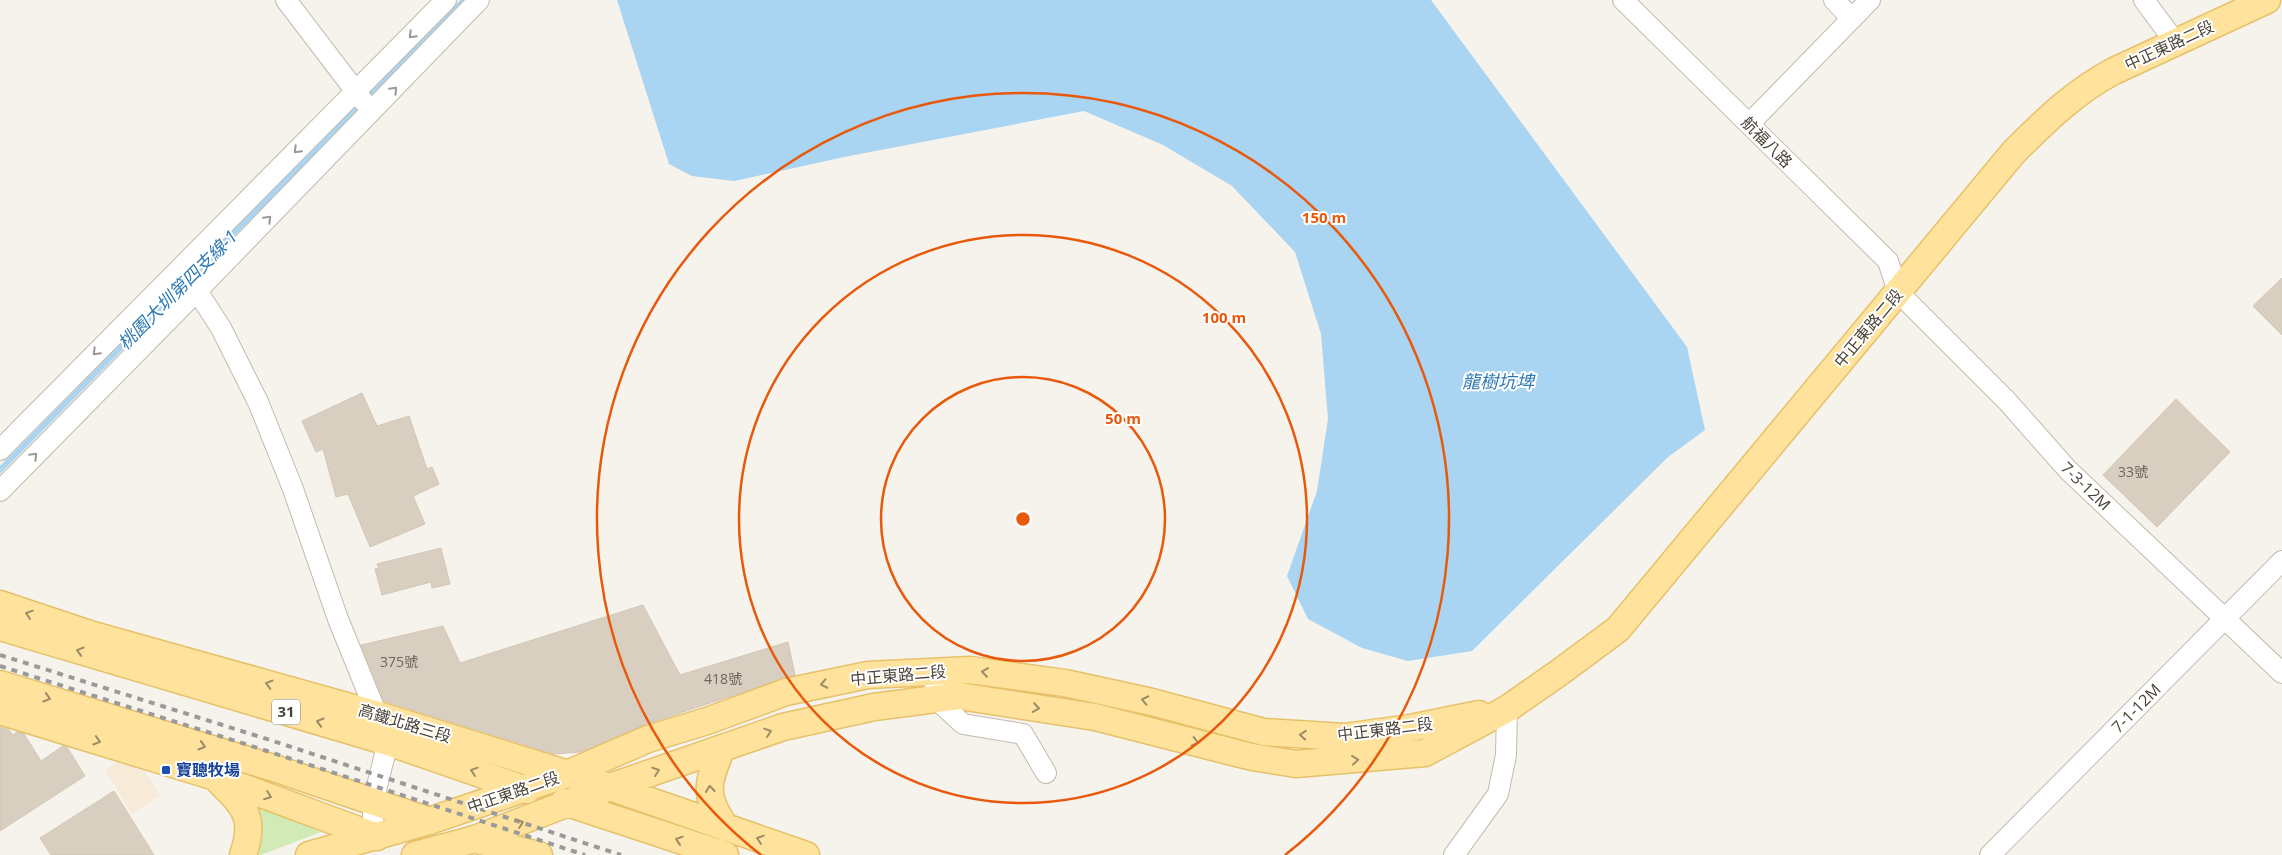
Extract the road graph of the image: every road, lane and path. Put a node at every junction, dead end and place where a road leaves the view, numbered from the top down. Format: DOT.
graph roads {
  1 [pos="286,0"];
  2 [pos="446,0"];
  3 [pos="480,0"];
  4 [pos="1623,0"];
  5 [pos="1834,0"];
  6 [pos="1870,0"];
  7 [pos="2144,0"];
  8 [pos="2267,0"];
  9 [pos="1852,18"];
  10 [pos="2175,42"];
  11 [pos="356,91"];
  12 [pos="372,112"];
  13 [pos="1749,124"];
  14 [pos="197,291"];
  15 [pos="1898,292"];
  16 [pos="0,450"];
  17 [pos="0,491"];
  18 [pos="2282,561"];
  19 [pos="0,604"];
  20 [pos="2225,618"];
  21 [pos="0,627"];
  22 [pos="93,635"];
  23 [pos="933,672"];
  24 [pos="2282,673"];
  25 [pos="155,674"];
  26 [pos="0,684"];
  27 [pos="936,699"];
  28 [pos="1507,708"];
  29 [pos="0,711"];
  30 [pos="375,714"];
  31 [pos="388,742"];
  32 [pos="722,748"];
  33 [pos="1046,773"];
  34 [pos="567,774"];
  35 [pos="215,777"];
  36 [pos="610,787"];
  37 [pos="522,788"];
  38 [pos="373,802"];
  39 [pos="570,804"];
  40 [pos="429,821"];
  41 [pos="726,828"];
  42 [pos="373,836"];
  43 [pos="474,839"];
  44 [pos="243,855"];
  45 [pos="309,855"];
  46 [pos="421,855"];
  47 [pos="539,855"];
  48 [pos="725,855"];
  49 [pos="806,855"];
  50 [pos="1454,855"];
  51 [pos="1990,855"];
  1 -- 11 [label="street"];
  2 -- 11 [label="street, one-way"];
  12 -- 3 [label="street, one-way"];
  4 -- 13 [label="street, 航福八路"];
  5 -- 9 [label="street"];
  6 -- 9 [label="street"];
  7 -- 10 [label="street"];
  8 -- 10 [label="main road, 中正東路二段"];
  9 -- 13 [label="street"];
  10 -- 15 [label="main road, 中正東路二段"];
  11 -- 12 [label="street"];
  11 -- 16 [label="street, one-way"];
  14 -- 12 [label="street, one-way"];
  13 -- 15 [label="street, 航福八路"];
  17 -- 14 [label="street, one-way"];
  14 -- 30 [label="street"];
  15 -- 20 [label="street, 7-3-12M"];
  15 -- 28 [label="main road, 中正東路二段"];
  18 -- 20 [label="street, 7-1-12M"];
  22 -- 19 [label="main road, 高鐵北路三段, one-way"];
  20 -- 24 [label="street, 7-3-12M"];
  20 -- 51 [label="street, 7-1-12M"];
  25 -- 21 [label="main road, 高鐵北路三段 / 31, one-way"];
  22 -- 25 [label="main road"];
  30 -- 22 [label="main road, 高鐵北路三段, one-way"];
  23 -- 27 [label="street"];
  28 -- 23 [label="main road, 中正東路二段, one-way"];
  23 -- 34 [label="main road, 中正東路二段, one-way"];
  31 -- 25 [label="main road, 高鐵北路三段 / 31, one-way"];
  26 -- 38 [label="main road, one-way"];
  27 -- 28 [label="main road, 中正東路二段, one-way"];
  32 -- 27 [label="main road, 中正東路二段, one-way"];
  27 -- 33 [label="street"];
  28 -- 50 [label="street"];
  29 -- 35 [label="main road, one-way"];
  30 -- 31 [label="street"];
  30 -- 34 [label="main road, 高鐵北路三段"];
  37 -- 31 [label="main road, 高鐵北路三段 / 31, one-way"];
  31 -- 38 [label="street"];
  36 -- 32 [label="main road, 中正東路二段, one-way"];
  41 -- 32 [label="main road, one-way"];
  34 -- 36 [label="main road, 高鐵北路三段"];
  34 -- 37 [label="main road, 中正東路二段"];
  35 -- 42 [label="main road, one-way"];
  35 -- 44 [label="main road"];
  36 -- 39 [label="main road, 中正東路二段"];
  36 -- 41 [label="main road, 高鐵北路三段"];
  37 -- 39 [label="main road, 高鐵北路三段 / 31"];
  37 -- 40 [label="main road, 中正東路二段"];
  38 -- 40 [label="main road"];
  38 -- 42 [label="street"];
  43 -- 39 [label="main road, 中正東路二段, one-way"];
  48 -- 39 [label="main road, 高鐵北路三段 / 31, one-way"];
  40 -- 42 [label="main road, 中正東路二段"];
  40 -- 43 [label="main road"];
  49 -- 41 [label="main road, 高鐵北路三段, one-way"];
  42 -- 45 [label="main road, 中正東路二段"];
  42 -- 46 [label="main road"];
  43 -- 46 [label="main road, 中正東路二段"];
  43 -- 47 [label="main road"];
}
